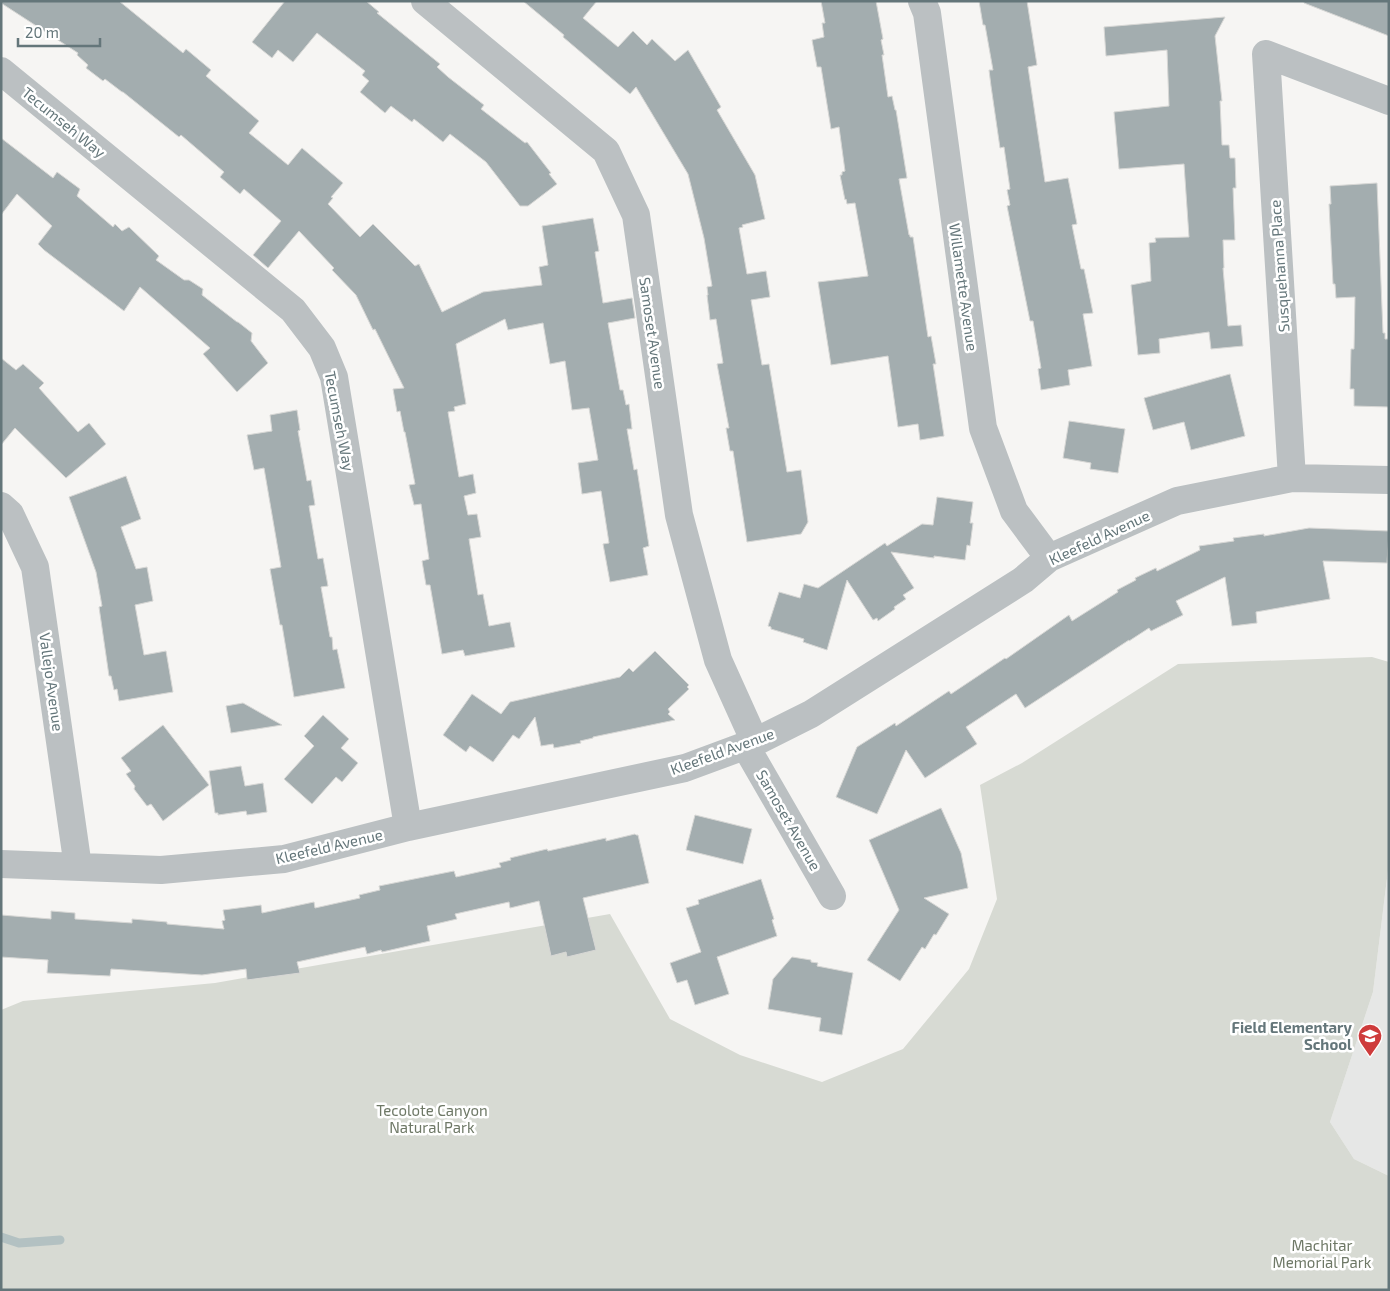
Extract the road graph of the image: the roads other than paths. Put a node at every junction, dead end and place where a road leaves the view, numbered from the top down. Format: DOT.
graph roads {
  1 [pos="425,1"];
  2 [pos="922,1"];
  3 [pos="1,70"];
  4 [pos="1389,101"];
  5 [pos="1292,478"];
  6 [pos="1389,480"];
  7 [pos="1,506"];
  8 [pos="1050,558"];
  9 [pos="750,744"];
  10 [pos="408,827"];
  11 [pos="1,864"];
  12 [pos="78,867"];
  13 [pos="832,896"];
  1 -- 9 [label="street, Samoset Avenue"];
  2 -- 8 [label="street, Willamette Avenue"];
  3 -- 10 [label="street, Tecumseh Way"];
  4 -- 5 [label="street, Susquehanna Place"];
  5 -- 6 [label="street, Kleefeld Avenue"];
  5 -- 8 [label="street, Kleefeld Avenue"];
  7 -- 12 [label="street, Vallejo Avenue"];
  8 -- 9 [label="street, Kleefeld Avenue"];
  9 -- 10 [label="street, Kleefeld Avenue"];
  9 -- 13 [label="street, Samoset Avenue"];
  10 -- 12 [label="street, Kleefeld Avenue"];
  11 -- 12 [label="street, Kleefeld Avenue"];
}
